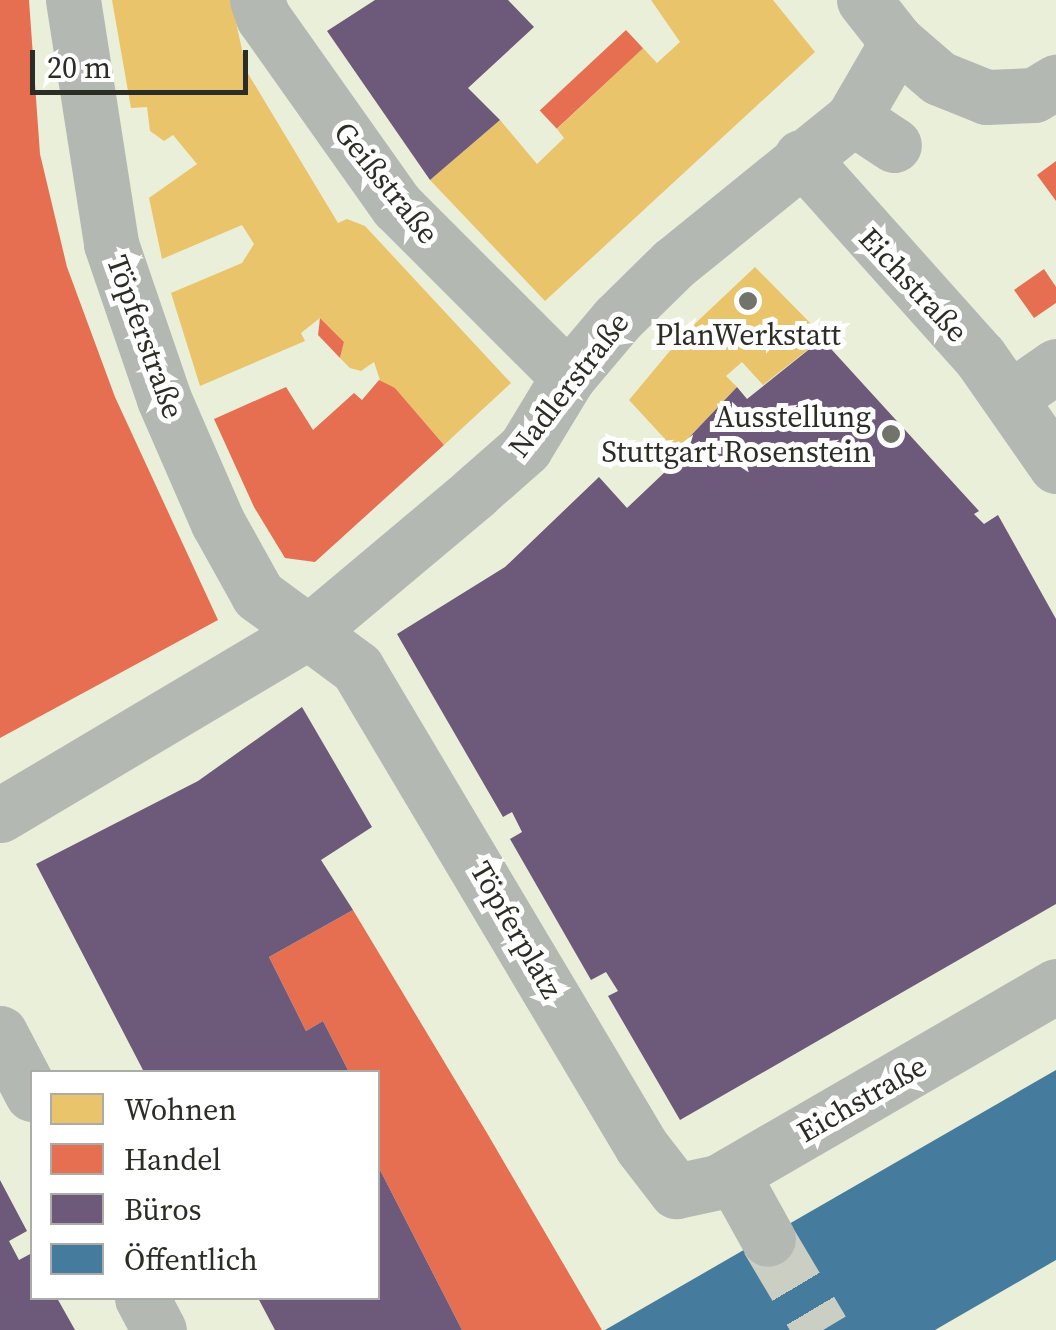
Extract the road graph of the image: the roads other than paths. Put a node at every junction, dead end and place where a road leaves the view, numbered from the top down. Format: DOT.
graph roads {
  1 [pos="73,0"];
  2 [pos="270,6"];
  3 [pos="881,21"];
  4 [pos="1056,82"];
  5 [pos="801,157"];
  6 [pos="1056,366"];
  7 [pos="568,377"];
  8 [pos="1010,398"];
  9 [pos="1056,466"];
  10 [pos="312,630"];
  11 [pos="0,815"];
  12 [pos="1056,986"];
  13 [pos="0,1033"];
  14 [pos="30,1090"];
  15 [pos="732,1174"];
  16 [pos="768,1239"];
  17 [pos="143,1300"];
  18 [pos="159,1330"];
  1 -- 10 [label="street, Töpferstraße"];
  2 -- 7 [label="street, Geißstraße"];
  3 -- 4 [label="street, Nadlerstraße"];
  3 -- 5 [label="street, Nadlerstraße"];
  5 -- 7 [label="street, Nadlerstraße"];
  5 -- 8 [label="street, Eichstraße"];
  6 -- 8 [label="street"];
  7 -- 10 [label="street, Nadlerstraße"];
  8 -- 9 [label="street, Eichstraße"];
  10 -- 11 [label="street, Nadlerstraße"];
  10 -- 15 [label="street, Töpferplatz"];
  12 -- 15 [label="street, Eichstraße"];
  13 -- 14 [label="street"];
  15 -- 16 [label="street"];
  17 -- 18 [label="street"];
}
